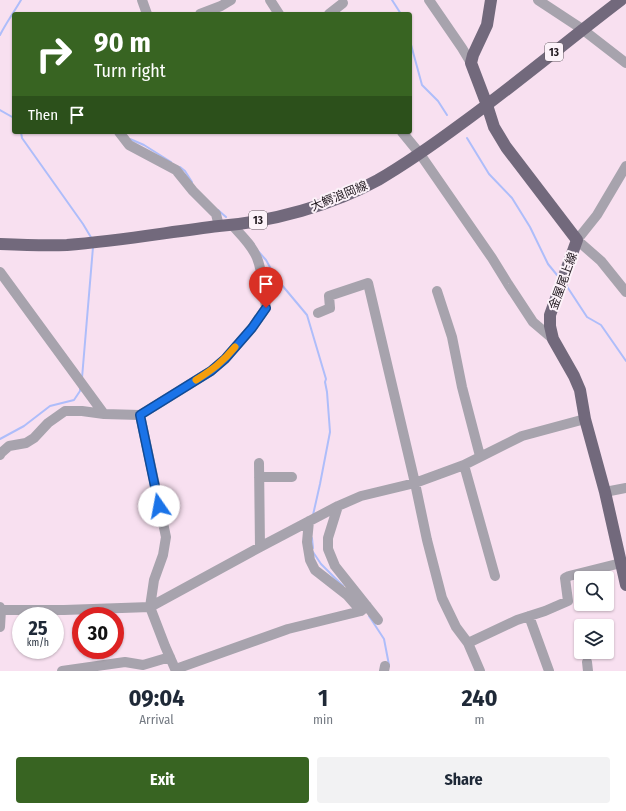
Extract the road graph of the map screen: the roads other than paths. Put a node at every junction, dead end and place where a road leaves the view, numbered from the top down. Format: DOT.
graph roads {
  1 [pos="142,0"];
  2 [pos="231,0"];
  3 [pos="270,0"];
  4 [pos="429,0"];
  5 [pos="491,0"];
  6 [pos="538,0"];
  7 [pos="621,0"];
  8 [pos="342,2"];
  9 [pos="223,10"];
  10 [pos="146,12"];
  11 [pos="212,12"];
  12 [pos="278,12"];
  13 [pos="331,12"];
  14 [pos="345,12"];
  15 [pos="582,29"];
  16 [pos="471,63"];
  17 [pos="626,63"];
  18 [pos="487,105"];
  19 [pos="121,134"];
  20 [pos="404,134"];
  21 [pos="420,154"];
  22 [pos="626,166"];
  23 [pos="232,225"];
  24 [pos="219,226"];
  25 [pos="577,240"];
  26 [pos="0,244"];
  27 [pos="0,272"];
  28 [pos="437,291"];
  29 [pos="626,292"];
  30 [pos="318,313"];
  31 [pos="553,339"];
  32 [pos="104,414"];
  33 [pos="140,415"];
  34 [pos="586,419"];
  35 [pos="0,455"];
  36 [pos="480,456"];
  37 [pos="259,463"];
  38 [pos="464,465"];
  39 [pos="259,477"];
  40 [pos="292,478"];
  41 [pos="415,483"];
  42 [pos="626,488"];
  43 [pos="605,492"];
  44 [pos="338,506"];
  45 [pos="309,521"];
  46 [pos="260,547"];
  47 [pos="621,563"];
  48 [pos="495,576"];
  49 [pos="626,585"];
  50 [pos="150,607"];
  51 [pos="0,608"];
  52 [pos="364,608"];
  53 [pos="529,616"];
  54 [pos="378,620"];
  55 [pos="0,627"];
  56 [pos="468,643"];
  57 [pos="170,657"];
  58 [pos="176,670"];
  59 [pos="62,671"];
  60 [pos="480,671"];
  61 [pos="549,671"];
  1 -- 10 [label="street"];
  2 -- 9 [label="street"];
  3 -- 12 [label="street"];
  4 -- 16 [label="street"];
  5 -- 16 [label="main road"];
  6 -- 15 [label="street"];
  7 -- 15 [label="main road, 大鰐浪岡線 / 13"];
  8 -- 13 [label="street"];
  8 -- 14 [label="street"];
  9 -- 11 [label="street"];
  15 -- 17 [label="street"];
  15 -- 18 [label="main road, 大鰐浪岡線 / 13"];
  16 -- 18 [label="main road, 金屋尾上線"];
  18 -- 21 [label="main road, 大鰐浪岡線 / 13"];
  18 -- 25 [label="main road, 金屋尾上線"];
  19 -- 24 [label="street"];
  20 -- 21 [label="street"];
  21 -- 23 [label="main road, 大鰐浪岡線 / 13"];
  21 -- 31 [label="street"];
  22 -- 25 [label="street"];
  23 -- 24 [label="main road, 大鰐浪岡線 / 13"];
  23 -- 33 [label="street"];
  24 -- 26 [label="main road, 大鰐浪岡線 / 13"];
  25 -- 29 [label="street"];
  25 -- 31 [label="main road, 金屋尾上線"];
  27 -- 32 [label="street"];
  28 -- 36 [label="street"];
  30 -- 41 [label="street"];
  31 -- 34 [label="main road, 金屋尾上線"];
  32 -- 33 [label="street"];
  32 -- 35 [label="street"];
  33 -- 50 [label="street"];
  34 -- 36 [label="street"];
  34 -- 43 [label="main road, 金屋尾上線"];
  36 -- 38 [label="street"];
  37 -- 39 [label="street"];
  38 -- 41 [label="street"];
  38 -- 48 [label="street"];
  39 -- 40 [label="street"];
  39 -- 46 [label="street"];
  41 -- 44 [label="street"];
  41 -- 56 [label="street"];
  42 -- 43 [label="street"];
  43 -- 47 [label="main road, 金屋尾上線"];
  44 -- 45 [label="street"];
  44 -- 52 [label="street"];
  45 -- 46 [label="street"];
  45 -- 52 [label="street"];
  46 -- 50 [label="street"];
  47 -- 49 [label="main road, 金屋尾上線"];
  47 -- 53 [label="street"];
  50 -- 51 [label="street"];
  50 -- 57 [label="street"];
  51 -- 55 [label="street"];
  52 -- 54 [label="street"];
  52 -- 58 [label="street"];
  53 -- 56 [label="street"];
  53 -- 61 [label="street"];
  56 -- 60 [label="street"];
  57 -- 58 [label="street"];
  57 -- 59 [label="street"];
}
